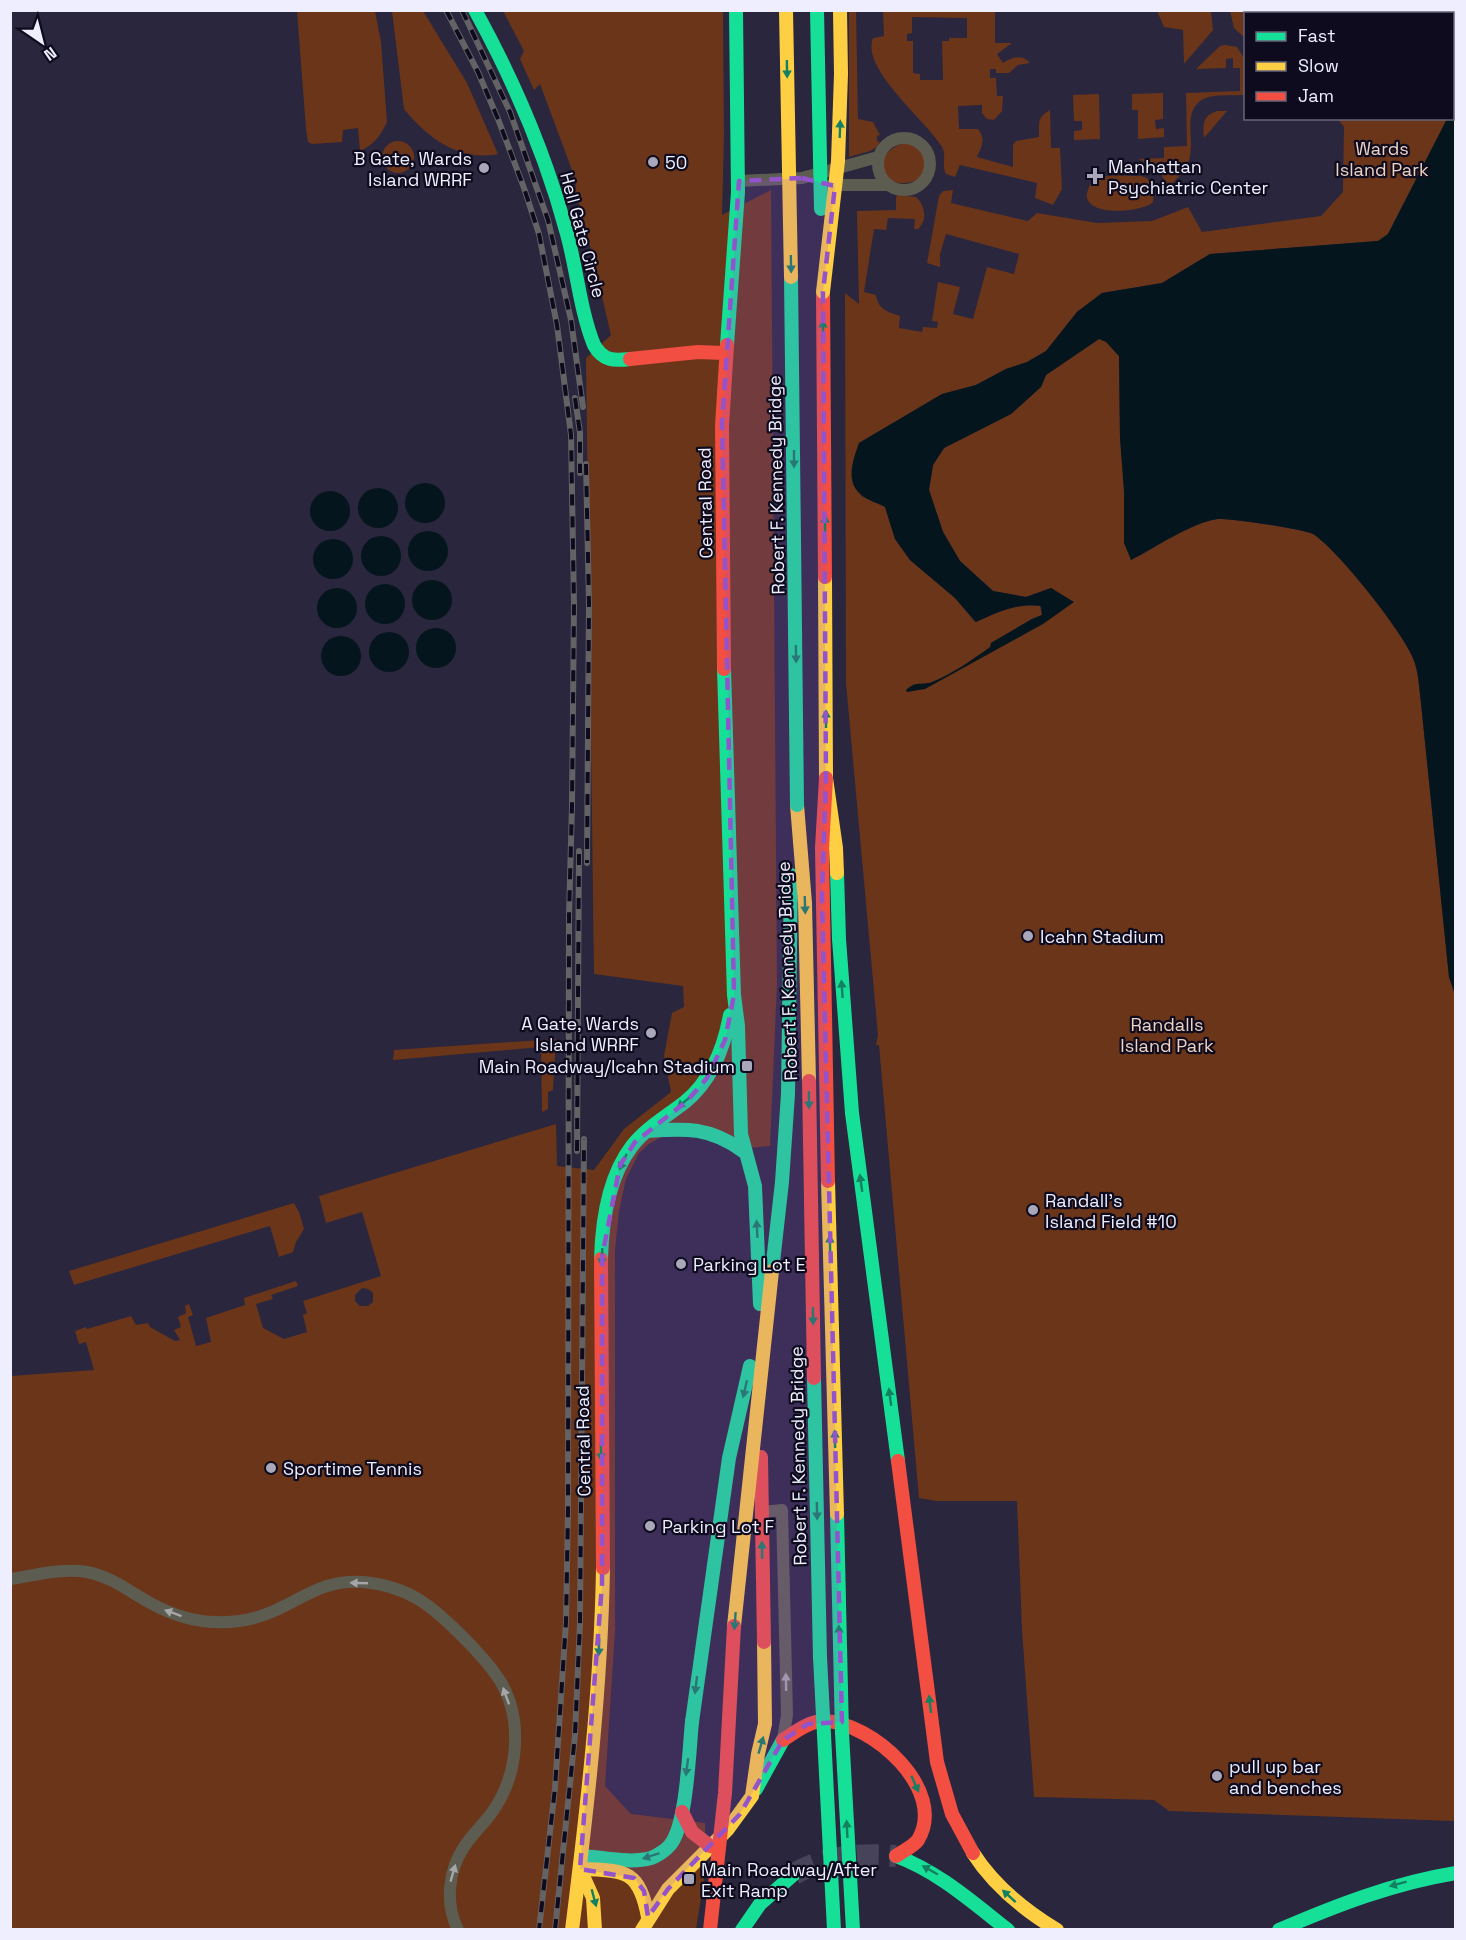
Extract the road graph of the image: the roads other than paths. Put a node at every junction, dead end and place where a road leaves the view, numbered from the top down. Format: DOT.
graph roads {
  1 [pos="475,10"];
  2 [pos="736,10"];
  3 [pos="786,10"];
  4 [pos="817,10"];
  5 [pos="840,10"];
  6 [pos="878,157"];
  7 [pos="802,178"];
  8 [pos="739,181"];
  9 [pos="889,186"];
  10 [pos="823,292"];
  11 [pos="724,353"];
  12 [pos="826,778"];
  13 [pos="797,805"];
  14 [pos="734,995"];
  15 [pos="646,1131"];
  16 [pos="743,1151"];
  17 [pos="772,1271"];
  18 [pos="761,1512"];
  19 [pos="10,1579"];
  20 [pos="783,1740"];
  21 [pos="752,1796"];
  22 [pos="682,1812"];
  23 [pos="710,1846"];
  24 [pos="580,1863"];
  25 [pos="1455,1873"];
  26 [pos="794,1874"];
  27 [pos="645,1923"];
  28 [pos="458,1929"];
  29 [pos="572,1929"];
  30 [pos="595,1929"];
  31 [pos="710,1929"];
  32 [pos="742,1929"];
  33 [pos="834,1929"];
  34 [pos="853,1929"];
  35 [pos="1008,1929"];
  36 [pos="1057,1929"];
  37 [pos="1279,1929"];
  1 -- 11 [label="main road, Hell Gate Circle"];
  2 -- 8 [label="main road, Central Road"];
  3 -- 13 [label="main road, Robert F. Kennedy Bridge, one-way, bridge"];
  4 -- 10 [label="main road, Robert F. Kennedy Bridge, bridge"];
  10 -- 5 [label="main road, one-way, bridge"];
  6 -- 7 [label="street"];
  6 -- 9 [label="street"];
  6 -- 9 [label="street"];
  7 -- 8 [label="street"];
  7 -- 9 [label="street"];
  8 -- 11 [label="main road, Central Road"];
  12 -- 10 [label="main road, Robert F. Kennedy Bridge, one-way"];
  11 -- 14 [label="main road, Central Road"];
  34 -- 12 [label="main road, Robert F. Kennedy Bridge, one-way, bridge"];
  36 -- 12 [label="main road, one-way, bridge"];
  13 -- 17 [label="main road"];
  13 -- 33 [label="main road, Robert F. Kennedy Bridge, one-way, bridge"];
  14 -- 15 [label="main road, Central Road, one-way"];
  14 -- 16 [label="main road, Central Road"];
  15 -- 16 [label="main road"];
  15 -- 24 [label="main road, Central Road, one-way"];
  18 -- 16 [label="main road, Central Road, one-way"];
  17 -- 22 [label="main road, one-way, bridge"];
  17 -- 31 [label="main road, one-way, bridge"];
  20 -- 18 [label="street, Central Road, one-way"];
  21 -- 18 [label="main road, Central Road, one-way"];
  28 -- 19 [label="street, one-way"];
  20 -- 21 [label="main road, Central Road"];
  20 -- 35 [label="main road"];
  21 -- 23 [label="main road, Central Road"];
  22 -- 23 [label="main road"];
  22 -- 24 [label="main road, one-way"];
  23 -- 27 [label="main road, Central Road"];
  24 -- 27 [label="main road"];
  24 -- 29 [label="main road, Central Road"];
  24 -- 30 [label="main road, one-way"];
  25 -- 37 [label="main road, one-way"];
  26 -- 32 [label="main road"];
}
